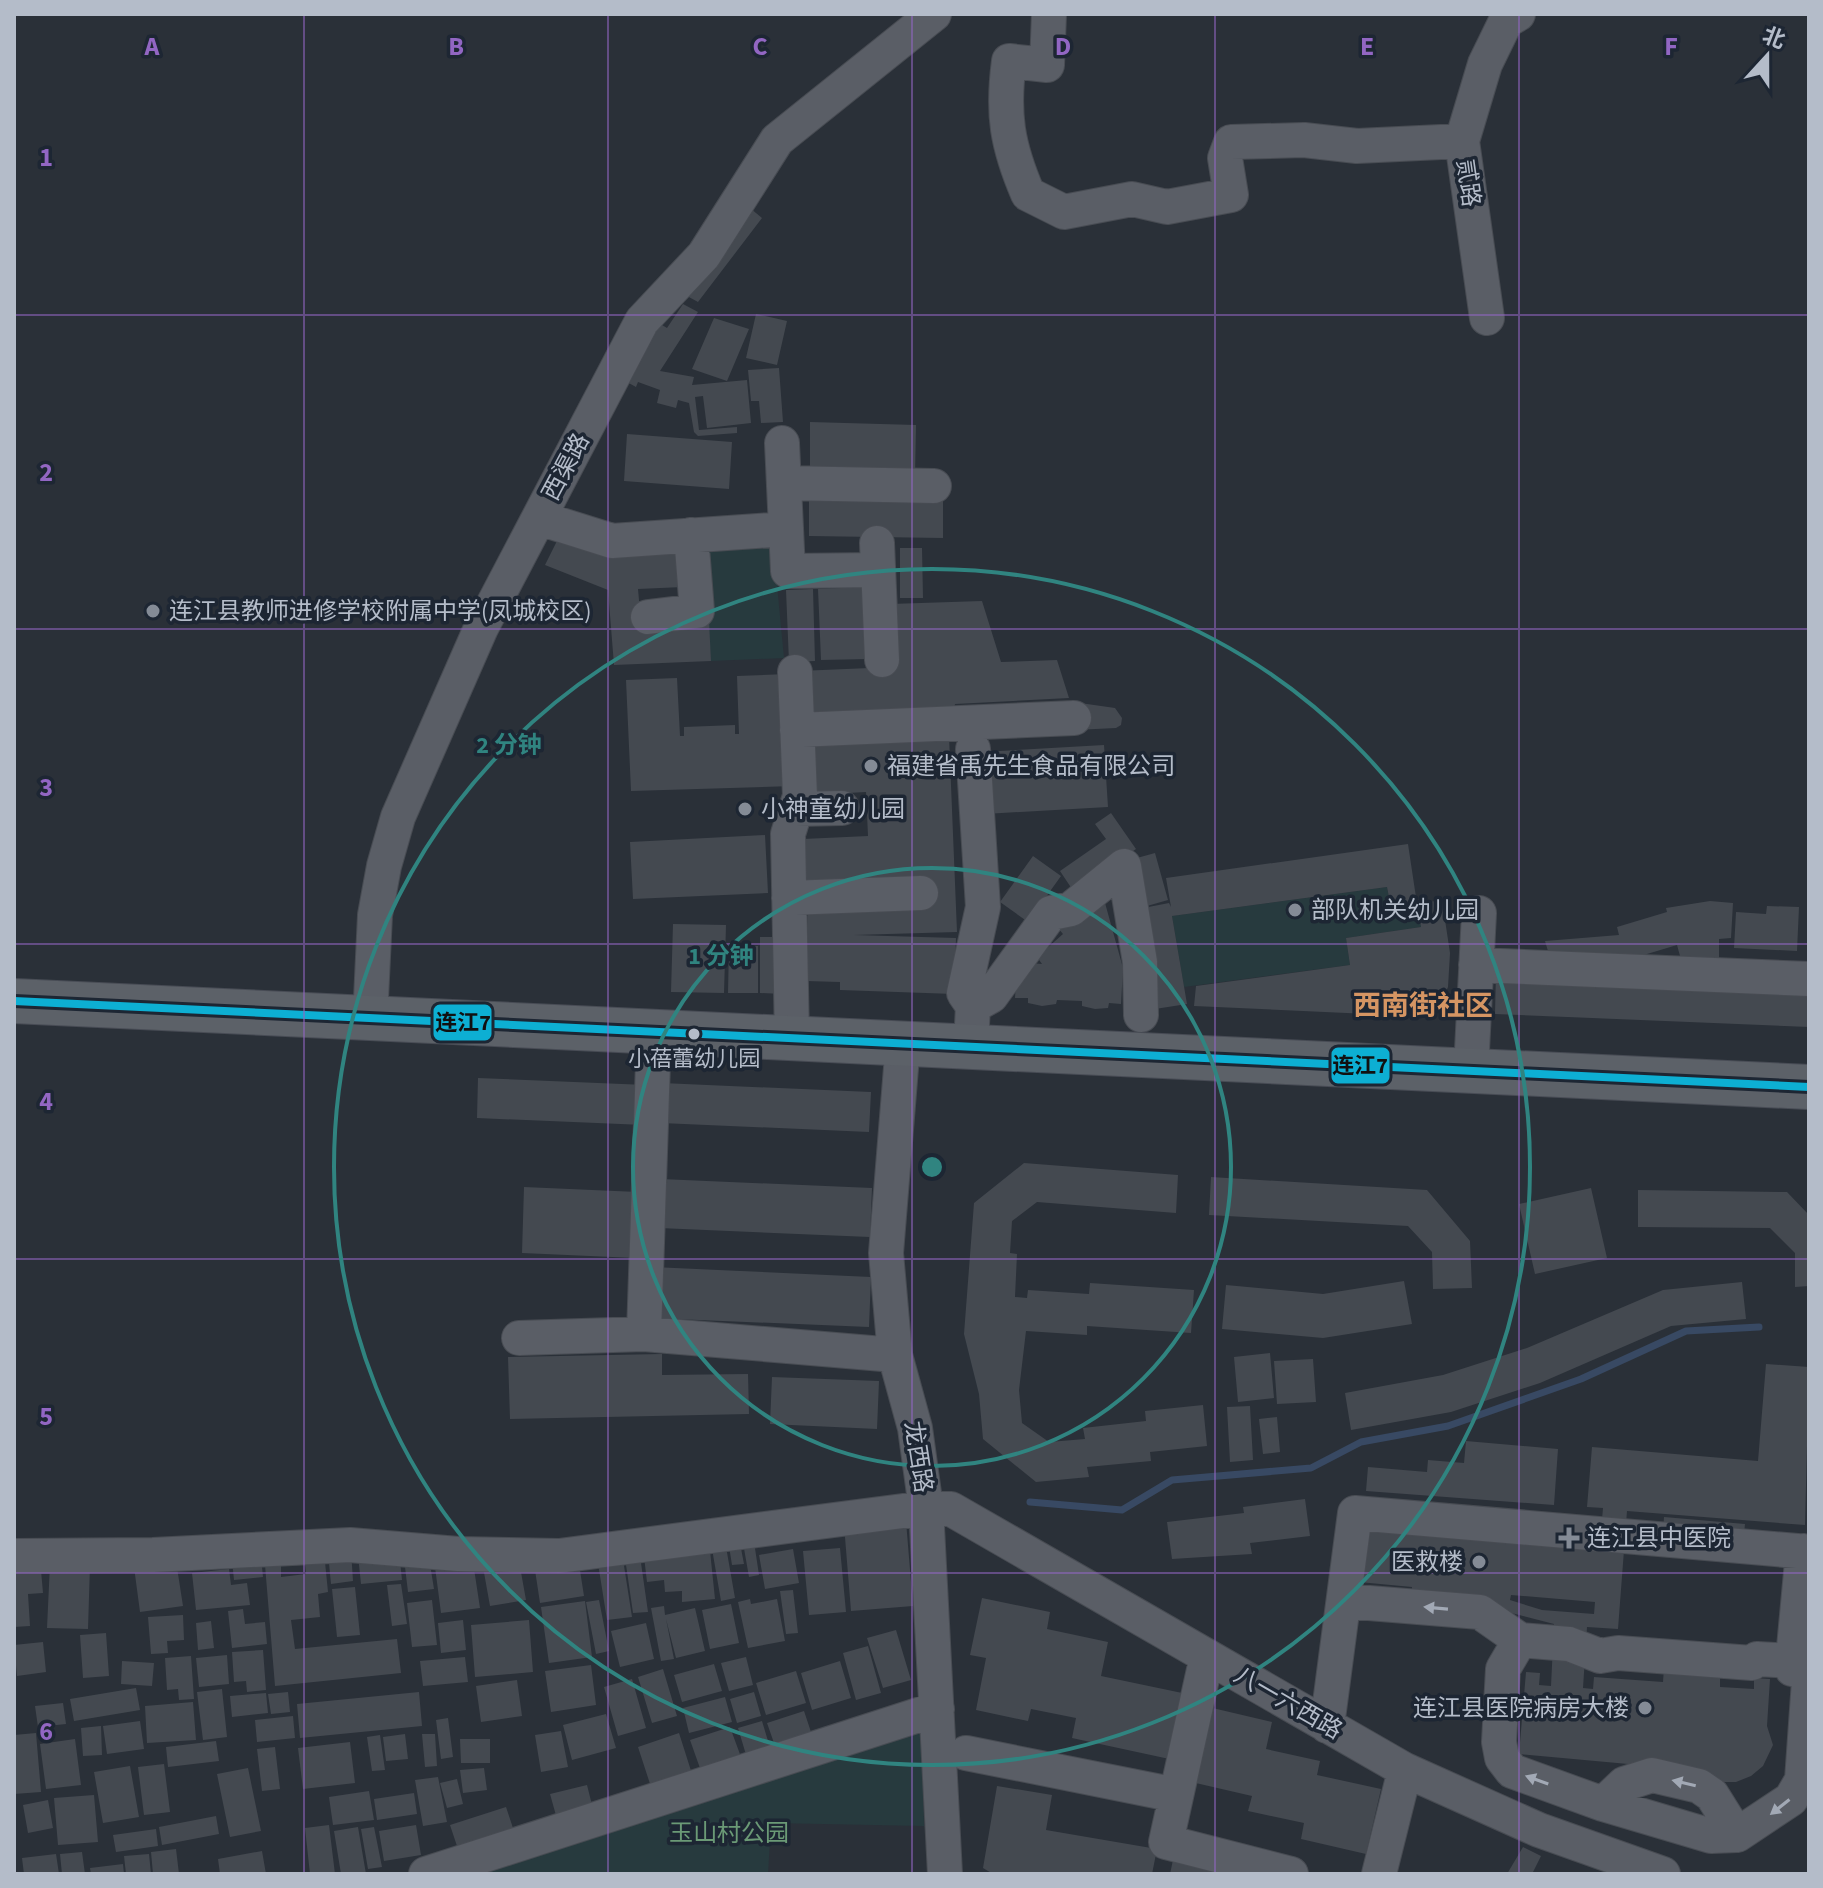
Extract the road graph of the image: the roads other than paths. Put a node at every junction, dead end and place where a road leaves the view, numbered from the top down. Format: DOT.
graph roads {
  1 [pos="934,14"];
  2 [pos="1049,14"];
  3 [pos="1518,14"];
  4 [pos="1462,141"];
  5 [pos="1487,318"];
  6 [pos="782,443"];
  7 [pos="784,483"];
  8 [pos="934,486"];
  9 [pos="539,518"];
  10 [pos="786,529"];
  11 [pos="691,535"];
  12 [pos="648,617"];
  13 [pos="882,660"];
  14 [pos="795,672"];
  15 [pos="1074,718"];
  16 [pos="797,730"];
  17 [pos="973,749"];
  18 [pos="842,808"];
  19 [pos="795,809"];
  20 [pos="921,893"];
  21 [pos="789,898"];
  22 [pos="1479,913"];
  23 [pos="1476,965"];
  24 [pos="1809,979"];
  25 [pos="14,1001"];
  26 [pos="1141,1015"];
  27 [pos="370,1020"];
  28 [pos="972,1026"];
  29 [pos="654,1032"];
  30 [pos="792,1038"];
  31 [pos="903,1043"];
  32 [pos="1471,1070"];
  33 [pos="1809,1087"];
  34 [pos="644,1334"];
  35 [pos="519,1338"];
  36 [pos="895,1355"];
  37 [pos="926,1508"];
  38 [pos="1806,1551"];
  39 [pos="14,1556"];
  40 [pos="1344,1601"];
  41 [pos="1520,1640"];
  42 [pos="1207,1656"];
  43 [pos="1801,1672"];
  44 [pos="937,1709"];
  45 [pos="1327,1726"];
  46 [pos="966,1753"];
  47 [pos="1405,1770"];
  48 [pos="1176,1795"];
  49 [pos="426,1874"];
  50 [pos="945,1874"];
  51 [pos="1291,1874"];
  52 [pos="1379,1874"];
  53 [pos="1663,1874"];
  1 -- 9 [label="street, 西渠路"];
  2 -- 4 [label="street"];
  3 -- 4 [label="street, 贰路"];
  4 -- 5 [label="street, 贰路"];
  6 -- 7 [label="street"];
  7 -- 8 [label="street"];
  7 -- 10 [label="street"];
  9 -- 11 [label="street"];
  9 -- 27 [label="street, 西渠路"];
  10 -- 11 [label="street"];
  10 -- 13 [label="street"];
  11 -- 12 [label="street"];
  14 -- 16 [label="street"];
  15 -- 16 [label="street"];
  16 -- 19 [label="street"];
  17 -- 28 [label="street"];
  18 -- 19 [label="street"];
  19 -- 21 [label="street"];
  20 -- 21 [label="street"];
  21 -- 30 [label="street"];
  22 -- 23 [label="street"];
  23 -- 24 [label="street"];
  23 -- 32 [label="street"];
  25 -- 27 [label="main road"];
  26 -- 28 [label="street"];
  27 -- 29 [label="main road"];
  28 -- 31 [label="main road"];
  28 -- 32 [label="main road"];
  29 -- 30 [label="main road"];
  29 -- 34 [label="street"];
  30 -- 31 [label="main road"];
  31 -- 36 [label="street, 龙西路"];
  32 -- 33 [label="main road"];
  34 -- 35 [label="street"];
  34 -- 36 [label="street"];
  36 -- 37 [label="street, 龙西路"];
  37 -- 39 [label="street"];
  37 -- 42 [label="street, 八一六西路"];
  37 -- 44 [label="street, 龙西路"];
  38 -- 40 [label="street"];
  38 -- 43 [label="street"];
  41 -- 40 [label="street, one-way"];
  40 -- 45 [label="street"];
  41 -- 43 [label="street"];
  43 -- 41 [label="street, one-way"];
  42 -- 45 [label="street, 八一六西路"];
  42 -- 48 [label="street"];
  44 -- 49 [label="street"];
  44 -- 50 [label="street, 龙西路"];
  45 -- 47 [label="street, 八一六西路"];
  46 -- 48 [label="street"];
  47 -- 52 [label="street"];
  47 -- 53 [label="street, 八一六西路"];
  48 -- 51 [label="street"];
}
